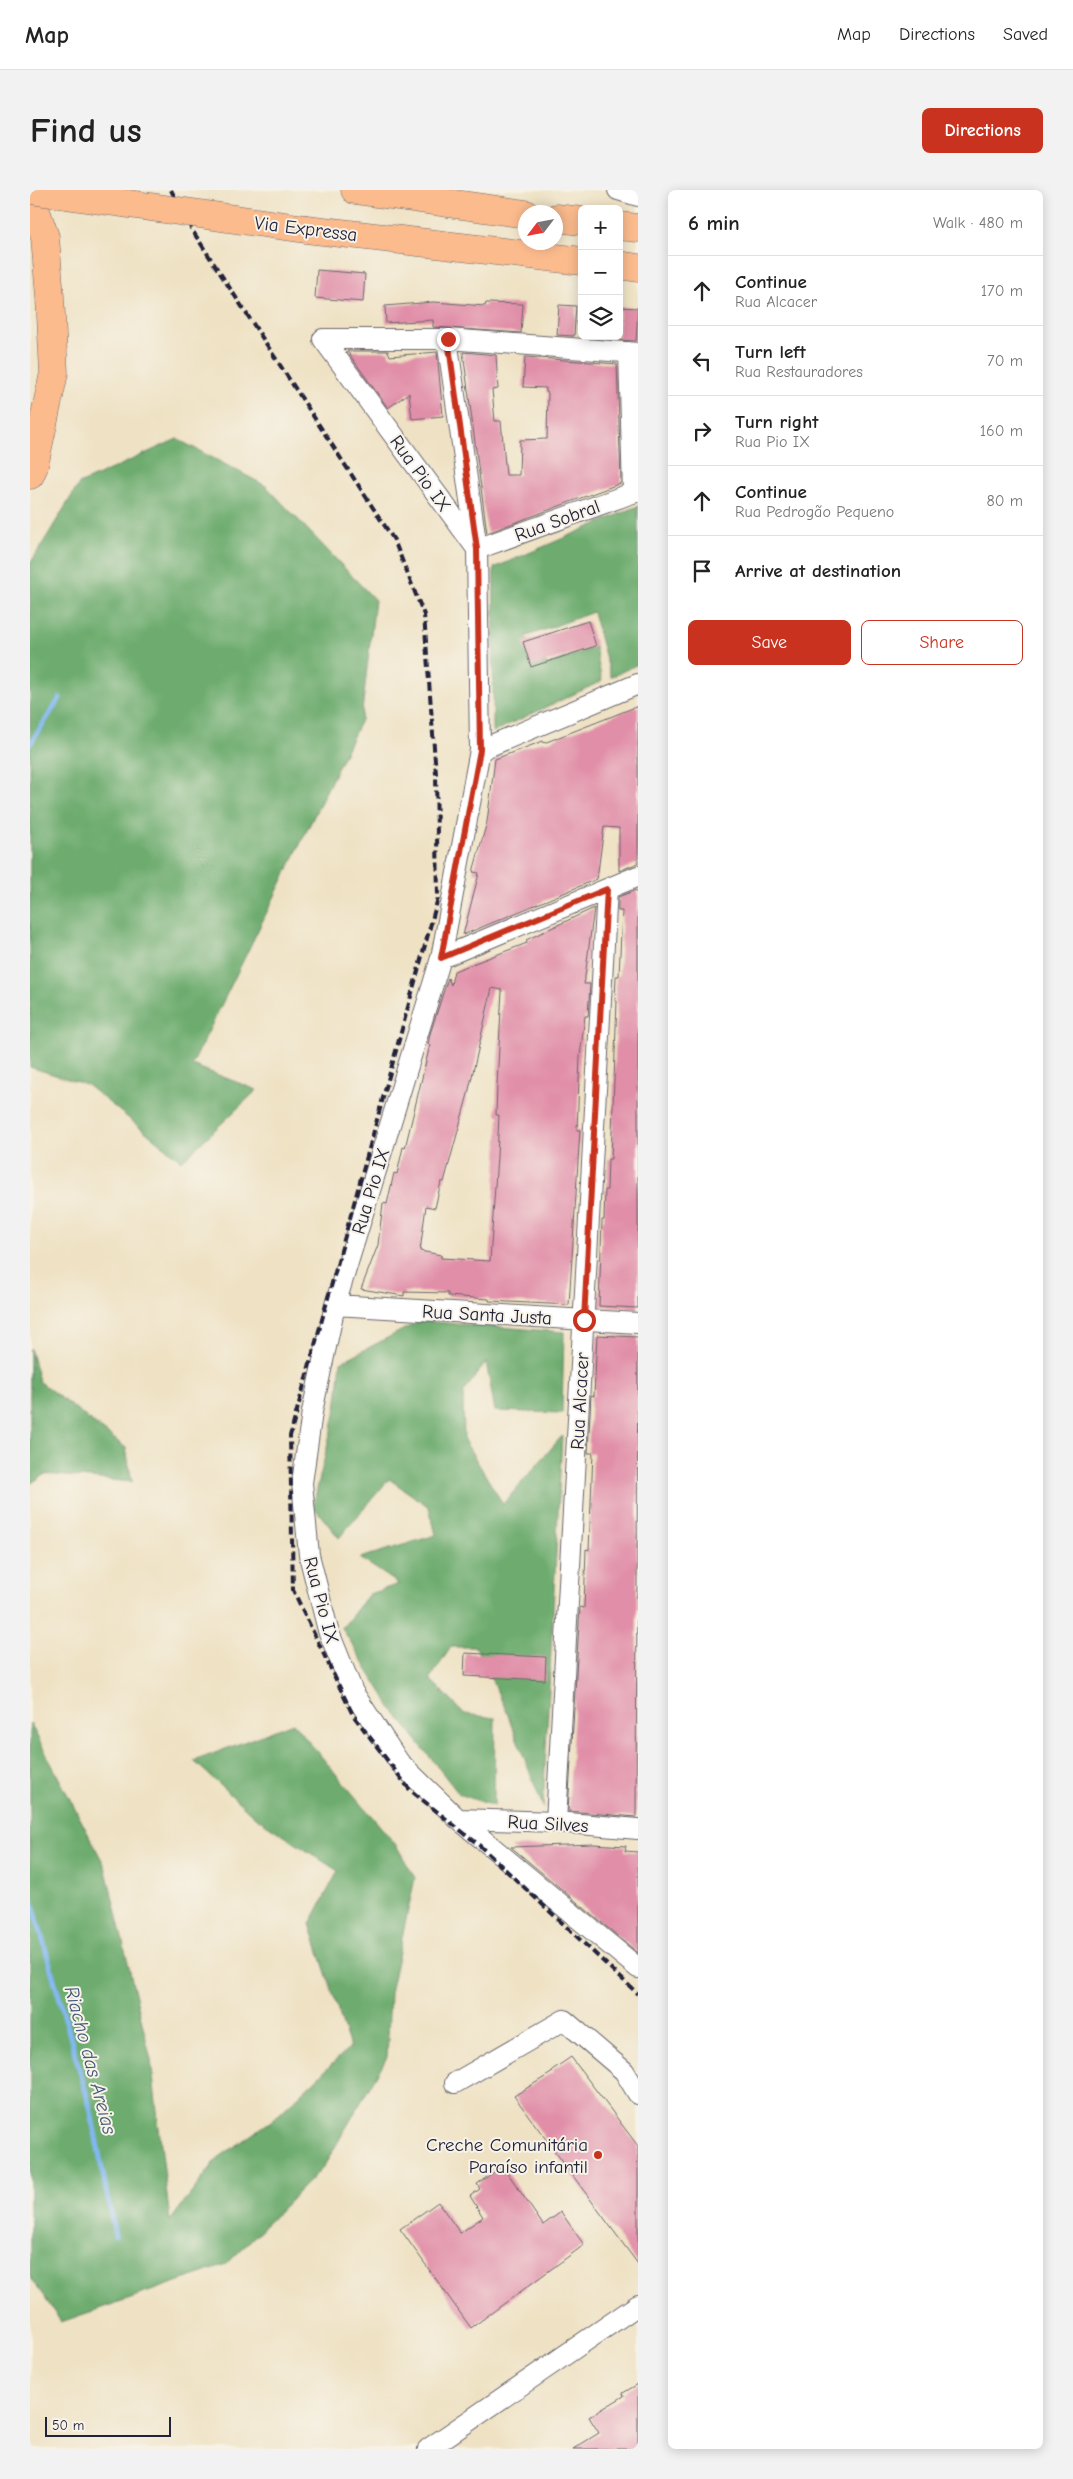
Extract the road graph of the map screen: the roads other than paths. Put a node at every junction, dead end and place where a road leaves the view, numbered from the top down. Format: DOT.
graph roads {
  1 [pos="30,190"];
  2 [pos="355,190"];
  3 [pos="618,190"];
  4 [pos="30,194"];
  5 [pos="638,196"];
  6 [pos="518,213"];
  7 [pos="563,219"];
  8 [pos="578,221"];
  9 [pos="623,226"];
  10 [pos="638,228"];
  11 [pos="578,261"];
  12 [pos="623,266"];
  13 [pos="638,268"];
  14 [pos="448,339"];
  15 [pos="633,352"];
  16 [pos="30,475"];
  17 [pos="635,492"];
  18 [pos="477,549"];
  19 [pos="638,684"];
  20 [pos="480,750"];
  21 [pos="638,876"];
  22 [pos="607,889"];
  23 [pos="441,958"];
  24 [pos="335,1305"];
  25 [pos="584,1320"];
  26 [pos="638,1323"];
  27 [pos="458,1819"];
  28 [pos="556,1822"];
  29 [pos="638,1829"];
  30 [pos="638,1968"];
  31 [pos="455,2083"];
  32 [pos="638,2094"];
  33 [pos="638,2305"];
  34 [pos="428,2449"];
  1 -- 11 [label="main road, Via Expressa, bridge"];
  2 -- 6 [label="main road"];
  3 -- 5 [label="street"];
  4 -- 16 [label="main road"];
  7 -- 8 [label="main road"];
  9 -- 10 [label="main road"];
  12 -- 13 [label="main road"];
  14 -- 15 [label="street"];
  14 -- 18 [label="street"];
  14 -- 18 [label="street, Rua Pio IX"];
  15 -- 17 [label="street"];
  17 -- 18 [label="street, Rua Sobral"];
  18 -- 20 [label="street, Rua Pio IX"];
  19 -- 20 [label="street"];
  20 -- 23 [label="street, Rua Pio IX"];
  21 -- 22 [label="street"];
  22 -- 23 [label="street"];
  22 -- 25 [label="street, Rua Alcacer"];
  23 -- 24 [label="street, Rua Pio IX"];
  24 -- 25 [label="street, Rua Santa Justa"];
  24 -- 27 [label="street, Rua Pio IX"];
  25 -- 26 [label="street, Rua Santa Justa"];
  25 -- 28 [label="street, Rua Alcacer"];
  27 -- 28 [label="street, Rua Silves"];
  27 -- 30 [label="street, Rua Pio IX"];
  28 -- 29 [label="street, Rua Silves"];
  31 -- 32 [label="street"];
  33 -- 34 [label="street"];
}
